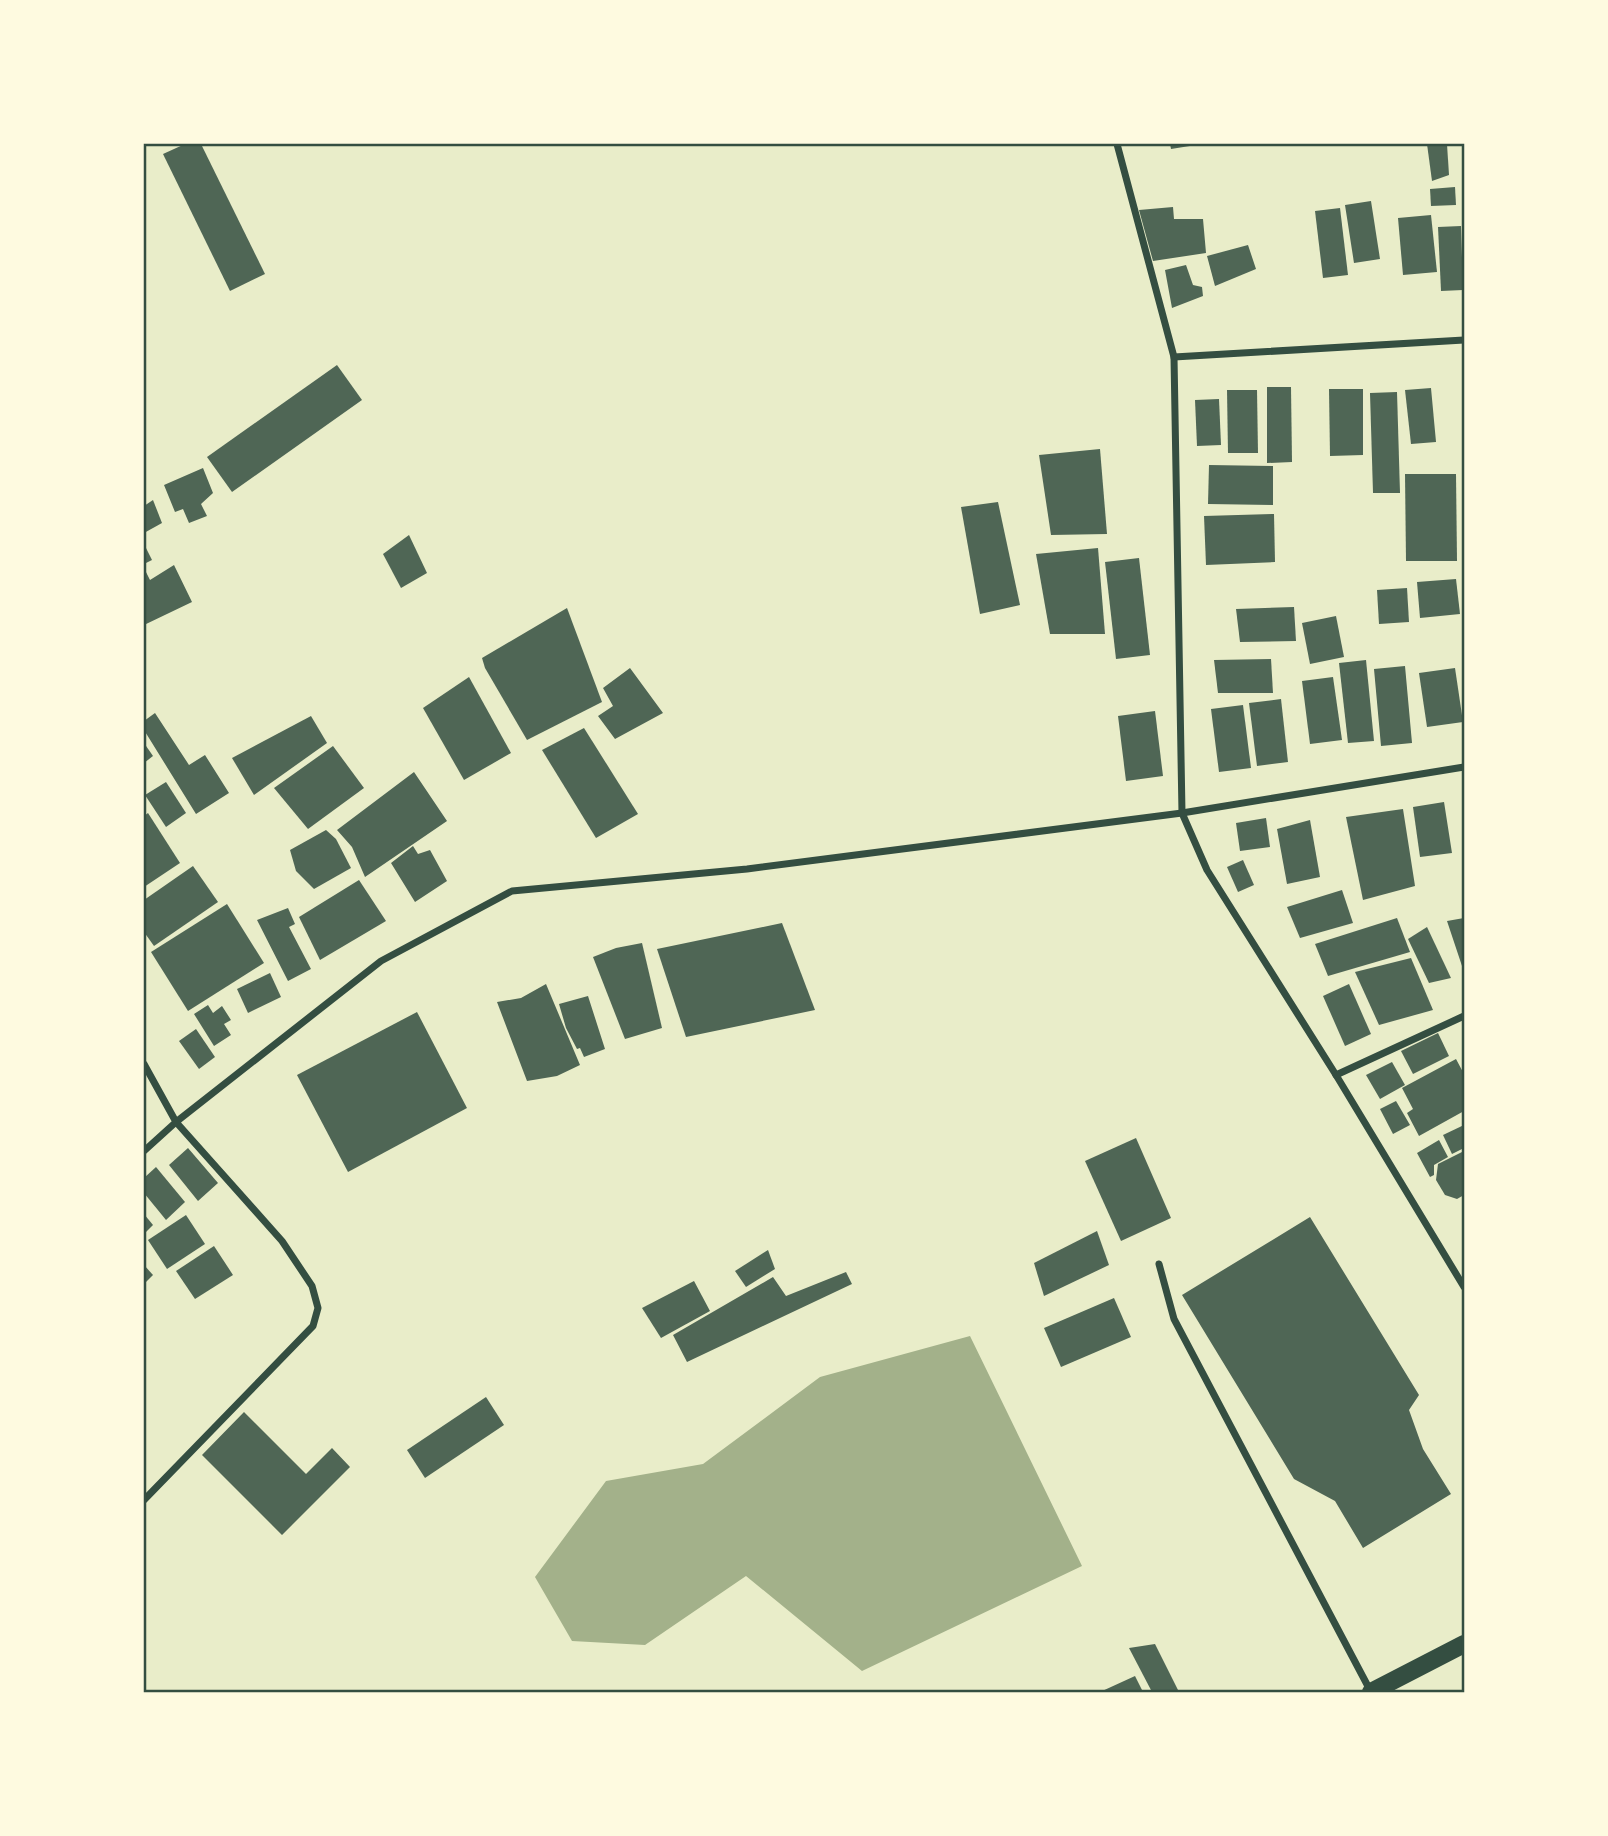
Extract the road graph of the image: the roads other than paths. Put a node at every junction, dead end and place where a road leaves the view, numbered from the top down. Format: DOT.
graph roads {
  1 [pos="1117,144"];
  2 [pos="1465,340"];
  3 [pos="1174,357"];
  4 [pos="1465,767"];
  5 [pos="1182,813"];
  6 [pos="1465,1016"];
  7 [pos="144,1064"];
  8 [pos="1336,1075"];
  9 [pos="176,1122"];
  10 [pos="144,1151"];
  11 [pos="1159,1264"];
  12 [pos="1465,1287"];
  13 [pos="144,1500"];
  14 [pos="1465,1644"];
  15 [pos="1371,1692"];
  1 -- 3 [label="street"];
  2 -- 3 [label="street"];
  3 -- 5 [label="street"];
  4 -- 5 [label="street"];
  5 -- 8 [label="street"];
  5 -- 9 [label="street"];
  6 -- 8 [label="street"];
  7 -- 9 [label="street"];
  8 -- 12 [label="street"];
  9 -- 10 [label="street"];
  9 -- 13 [label="street"];
  11 -- 15 [label="street"];
  14 -- 15 [label="main road"];
}
